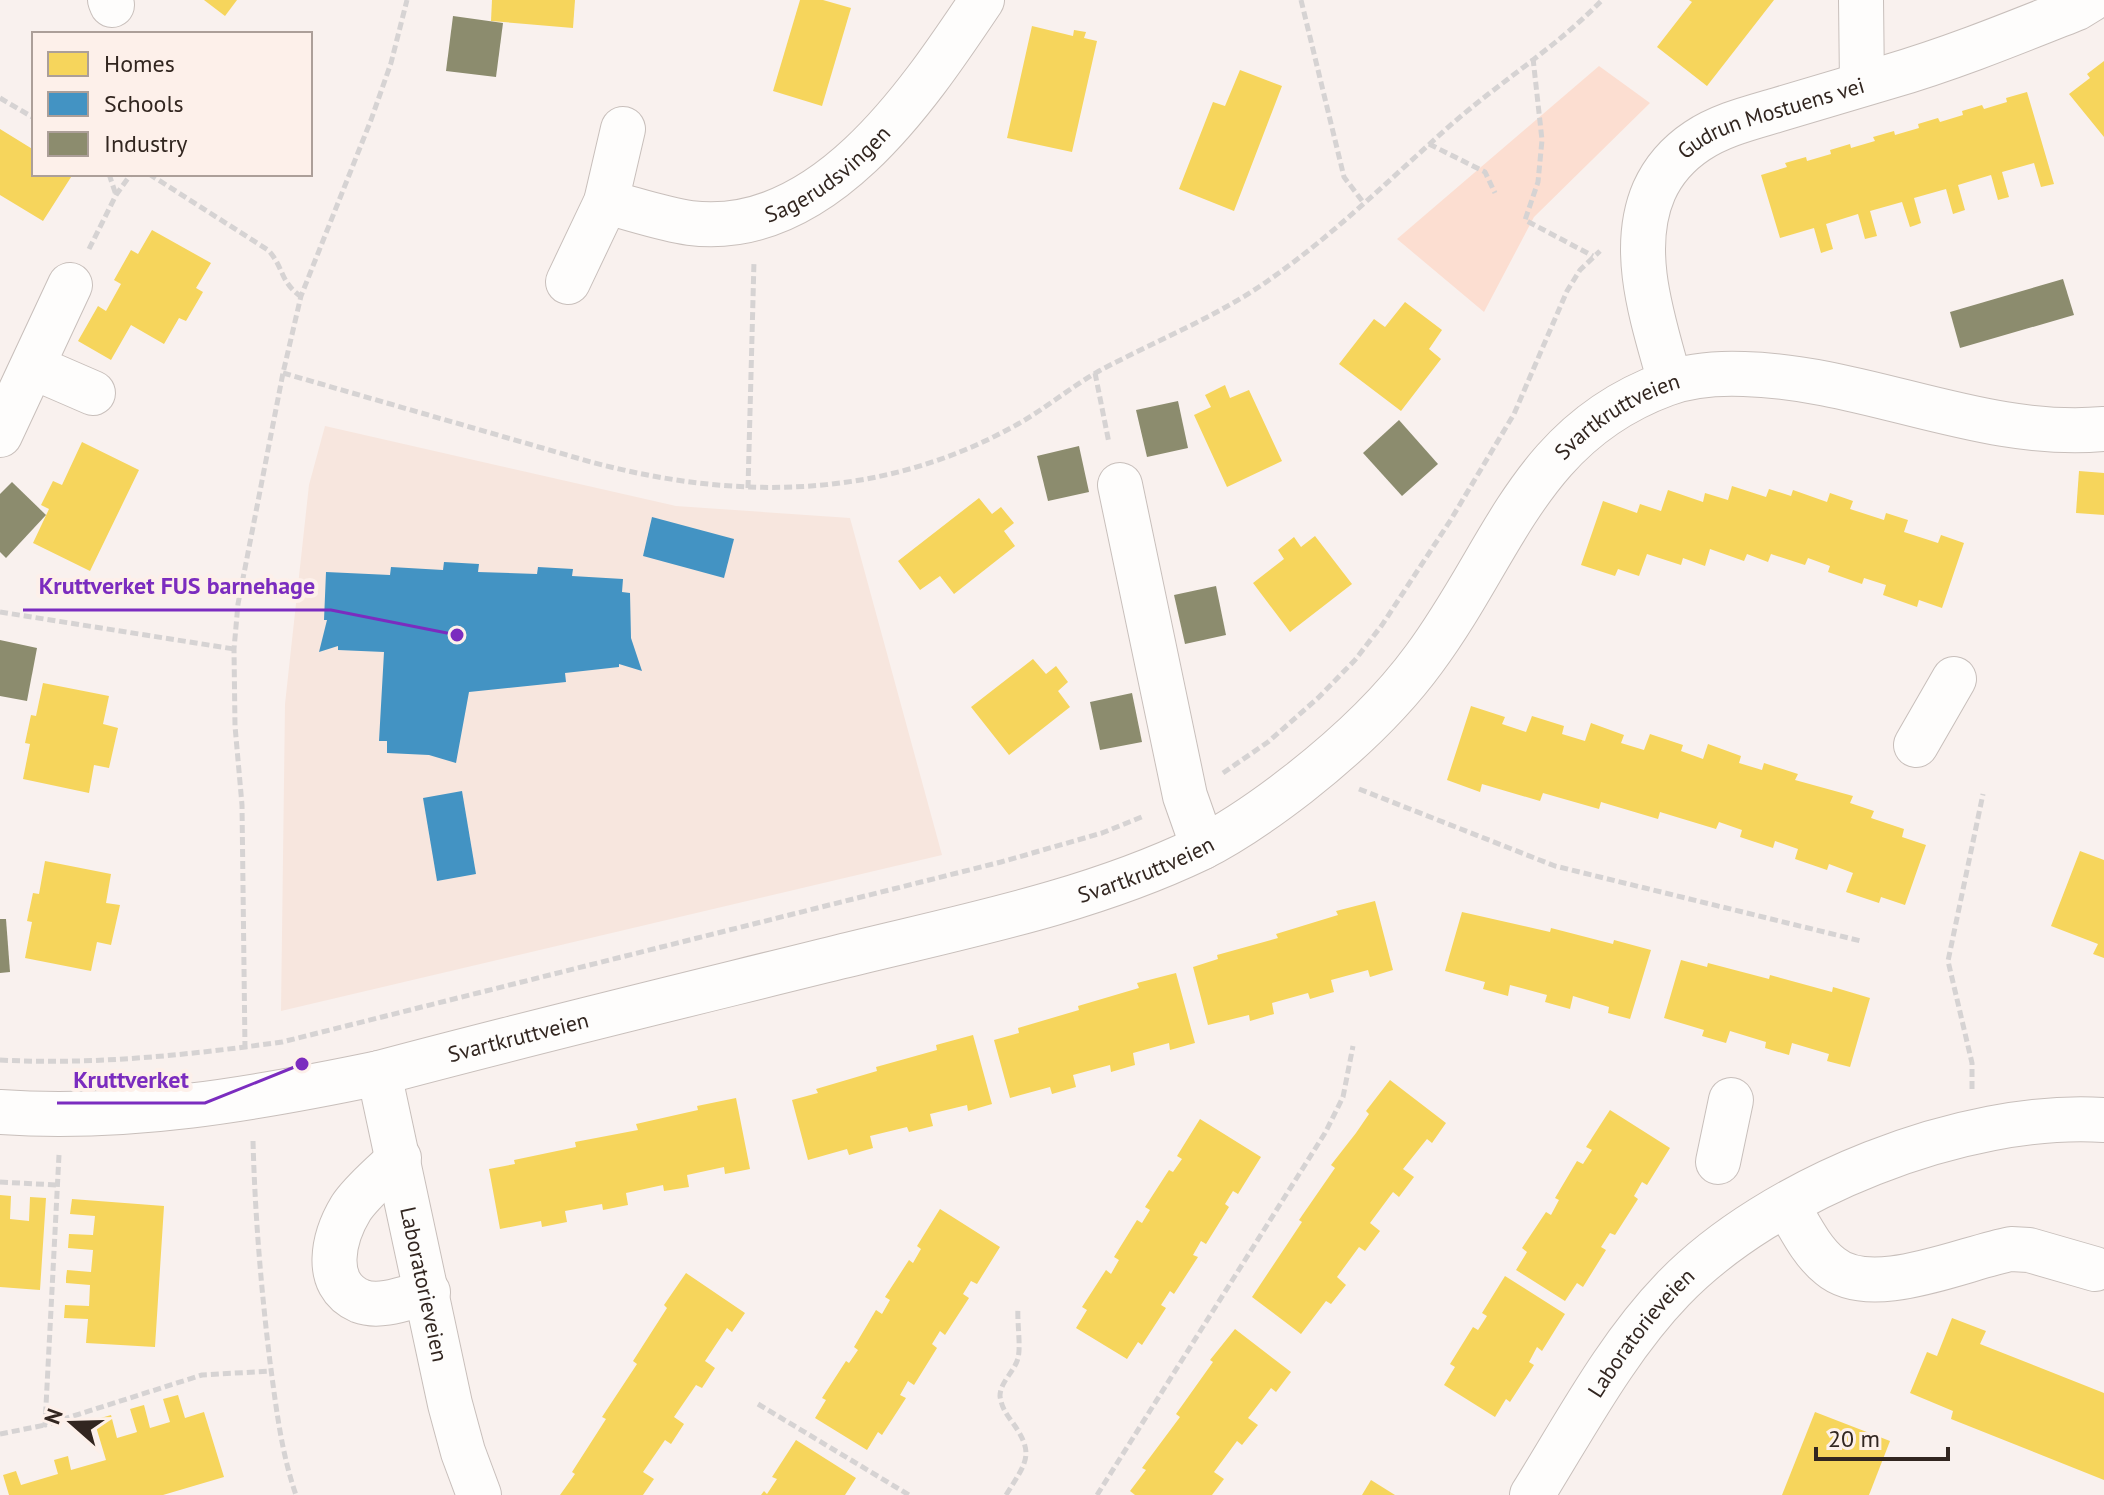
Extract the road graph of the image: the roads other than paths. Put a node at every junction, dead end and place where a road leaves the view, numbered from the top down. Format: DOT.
graph roads {
  1 [pos="982,0"];
  2 [pos="1861,0"];
  3 [pos="2090,0"];
  4 [pos="1862,84"];
  5 [pos="623,129"];
  6 [pos="606,202"];
  7 [pos="568,282"];
  8 [pos="70,285"];
  9 [pos="33,367"];
  10 [pos="1670,382"];
  11 [pos="93,393"];
  12 [pos="2104,429"];
  13 [pos="0,435"];
  14 [pos="1120,485"];
  15 [pos="1954,679"];
  16 [pos="1916,745"];
  17 [pos="1203,847"];
  18 [pos="379,1073"];
  19 [pos="1731,1100"];
  20 [pos="0,1112"];
  21 [pos="2104,1120"];
  22 [pos="399,1158"];
  23 [pos="1718,1162"];
  24 [pos="1787,1205"];
  25 [pos="2095,1269"];
  26 [pos="428,1292"];
  27 [pos="479,1495"];
  28 [pos="1532,1495"];
  1 -- 6 [label="street, Sagerudsvingen"];
  2 -- 4 [label="street"];
  3 -- 4 [label="street, Gudrun Mostuens vei"];
  4 -- 10 [label="street, Gudrun Mostuens vei"];
  5 -- 6 [label="street"];
  6 -- 7 [label="street"];
  8 -- 9 [label="street"];
  9 -- 11 [label="street"];
  9 -- 13 [label="street"];
  10 -- 12 [label="street, Svartkruttveien"];
  10 -- 17 [label="street, Svartkruttveien"];
  14 -- 17 [label="street"];
  15 -- 16 [label="street"];
  17 -- 18 [label="street, Svartkruttveien"];
  18 -- 20 [label="street, Svartkruttveien"];
  18 -- 22 [label="street, Laboratorieveien"];
  19 -- 23 [label="street"];
  21 -- 24 [label="street, Laboratorieveien"];
  22 -- 26 [label="street, Laboratorieveien"];
  22 -- 26 [label="street"];
  24 -- 25 [label="street"];
  24 -- 28 [label="street, Laboratorieveien"];
  26 -- 27 [label="street, Laboratorieveien"];
}
